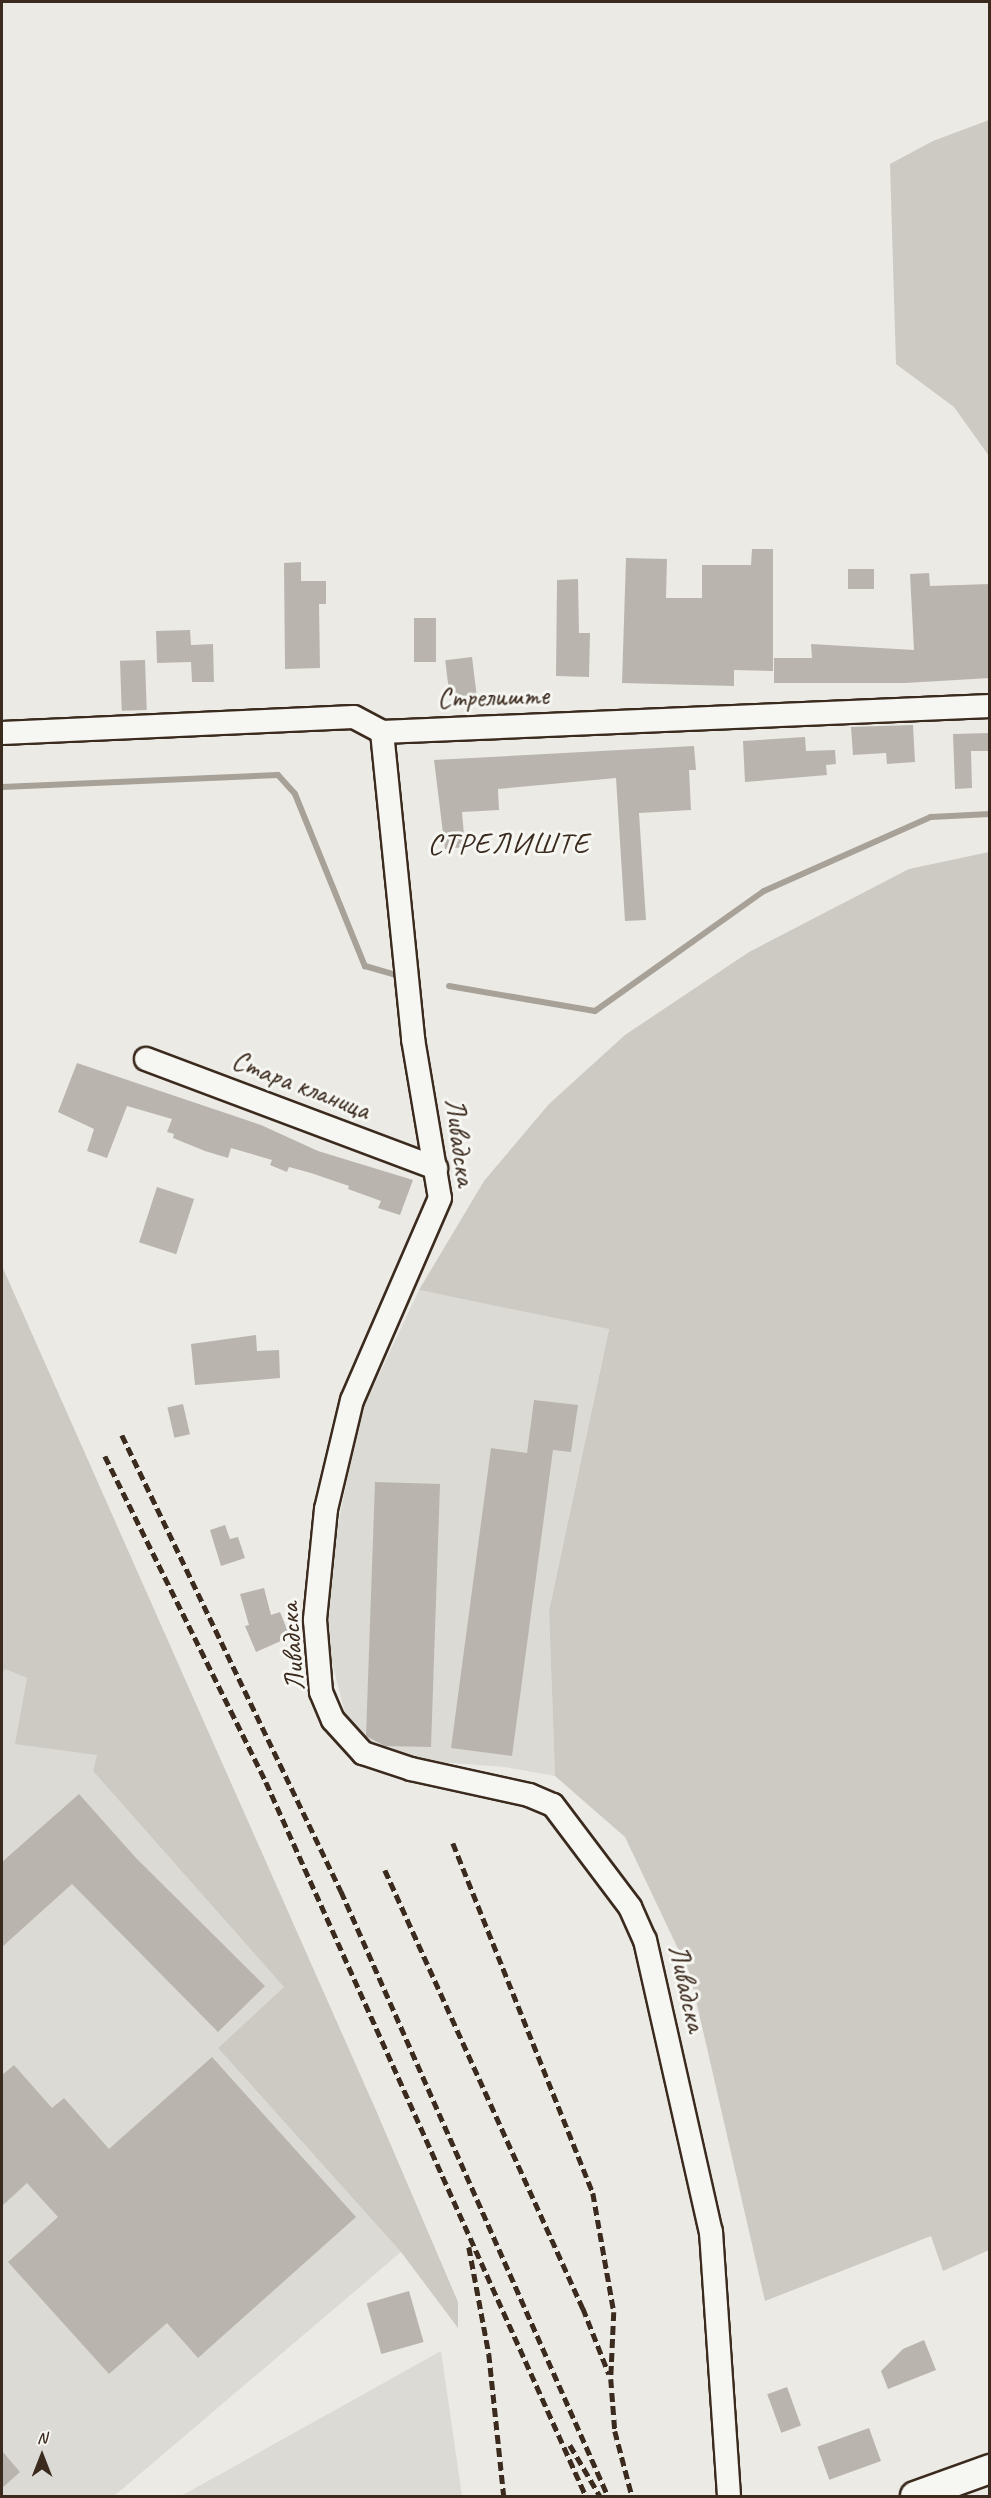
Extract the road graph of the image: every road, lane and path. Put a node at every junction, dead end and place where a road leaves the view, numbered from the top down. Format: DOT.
graph roads {
  1 [pos="990,706"];
  2 [pos="382,732"];
  3 [pos="2,733"];
  4 [pos="146,1059"];
  5 [pos="436,1168"];
  6 [pos="990,2469"];
  7 [pos="729,2496"];
  8 [pos="915,2496"];
  1 -- 2 [label="street, Стрелиште"];
  2 -- 3 [label="street"];
  2 -- 5 [label="street, Ливадска"];
  4 -- 5 [label="street, Стара кланица"];
  5 -- 7 [label="street, Ливадска"];
  6 -- 8 [label="main road"];
}
